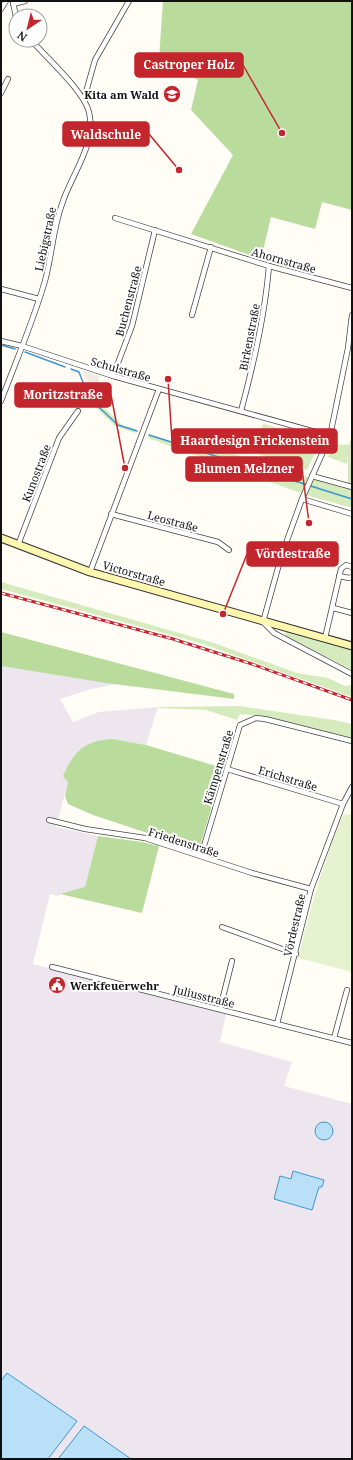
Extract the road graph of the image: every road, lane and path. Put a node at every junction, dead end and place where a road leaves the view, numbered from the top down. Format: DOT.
graph roads {
  1 [pos="6,1"];
  2 [pos="25,1"];
  3 [pos="129,1"];
  4 [pos="13,2"];
  5 [pos="1,10"];
  6 [pos="38,48"];
  7 [pos="8,78"];
  8 [pos="1,93"];
  9 [pos="84,99"];
  10 [pos="115,218"];
  11 [pos="156,230"];
  12 [pos="211,247"];
  13 [pos="269,266"];
  14 [pos="352,288"];
  15 [pos="1,289"];
  16 [pos="39,300"];
  17 [pos="352,315"];
  18 [pos="192,316"];
  19 [pos="1,341"];
  20 [pos="22,346"];
  21 [pos="114,376"];
  22 [pos="159,389"];
  23 [pos="1,401"];
  24 [pos="78,411"];
  25 [pos="241,411"];
  26 [pos="330,436"];
  27 [pos="312,476"];
  28 [pos="352,488"];
  29 [pos="302,499"];
  30 [pos="111,514"];
  31 [pos="352,514"];
  32 [pos="1,538"];
  33 [pos="18,545"];
  34 [pos="229,550"];
  35 [pos="352,567"];
  36 [pos="90,572"];
  37 [pos="339,576"];
  38 [pos="352,576"];
  39 [pos="333,608"];
  40 [pos="352,613"];
  41 [pos="263,622"];
  42 [pos="325,638"];
  43 [pos="352,646"];
  44 [pos="352,674"];
  45 [pos="352,741"];
  46 [pos="227,769"];
  47 [pos="352,787"];
  48 [pos="344,804"];
  49 [pos="49,820"];
  50 [pos="201,856"];
  51 [pos="311,889"];
  52 [pos="222,927"];
  53 [pos="296,954"];
  54 [pos="232,962"];
  55 [pos="52,967"];
  56 [pos="347,990"];
  57 [pos="220,1009"];
  58 [pos="277,1024"];
  59 [pos="334,1038"];
  60 [pos="352,1043"];
  1 -- 5 [label="street"];
  2 -- 4 [label="street"];
  3 -- 9 [label="street"];
  6 -- 9 [label="street, Liebigstraße"];
  7 -- 8 [label="street"];
  9 -- 16 [label="street, Liebigstraße"];
  10 -- 11 [label="street, Ahornstraße"];
  11 -- 12 [label="street, Ahornstraße"];
  11 -- 21 [label="street, Buchenstraße"];
  12 -- 13 [label="street, Ahornstraße"];
  12 -- 18 [label="street"];
  13 -- 14 [label="street, Ahornstraße"];
  13 -- 25 [label="street, Birkenstraße"];
  15 -- 16 [label="street"];
  16 -- 20 [label="street, Liebigstraße"];
  17 -- 26 [label="street"];
  19 -- 20 [label="street, Schulstraße"];
  20 -- 21 [label="street, Schulstraße"];
  20 -- 23 [label="street, Liebigstraße"];
  21 -- 22 [label="street, Schulstraße"];
  22 -- 25 [label="street, Schulstraße"];
  22 -- 30 [label="street"];
  24 -- 33 [label="street, Kunostraße"];
  25 -- 26 [label="street, Schulstraße"];
  26 -- 27 [label="street"];
  27 -- 28 [label="street"];
  27 -- 29 [label="street"];
  29 -- 31 [label="street"];
  29 -- 41 [label="street"];
  30 -- 34 [label="street, Leostraße"];
  30 -- 36 [label="street"];
  32 -- 33 [label="street, Victorstraße"];
  33 -- 36 [label="street, Victorstraße"];
  35 -- 37 [label="street"];
  36 -- 41 [label="street, Victorstraße"];
  37 -- 38 [label="street"];
  37 -- 39 [label="street"];
  39 -- 40 [label="street"];
  39 -- 42 [label="street"];
  41 -- 42 [label="street, Victorstraße"];
  41 -- 44 [label="street, Victorstraße"];
  42 -- 43 [label="street, Victorstraße"];
  45 -- 46 [label="street, Kämpenstraße"];
  46 -- 48 [label="street, Erichstraße"];
  46 -- 50 [label="street, Kämpenstraße"];
  47 -- 48 [label="street, Vördestraße"];
  48 -- 51 [label="street, Vördestraße"];
  49 -- 50 [label="street, Friedenstraße"];
  50 -- 51 [label="street, Friedenstraße"];
  51 -- 53 [label="street, Vördestraße"];
  52 -- 53 [label="street"];
  53 -- 58 [label="street, Vördestraße"];
  54 -- 57 [label="street"];
  55 -- 57 [label="street, Juliusstraße"];
  56 -- 59 [label="street"];
  57 -- 58 [label="street, Juliusstraße"];
  58 -- 59 [label="street, Juliusstraße"];
  59 -- 60 [label="street, Juliusstraße"];
}
